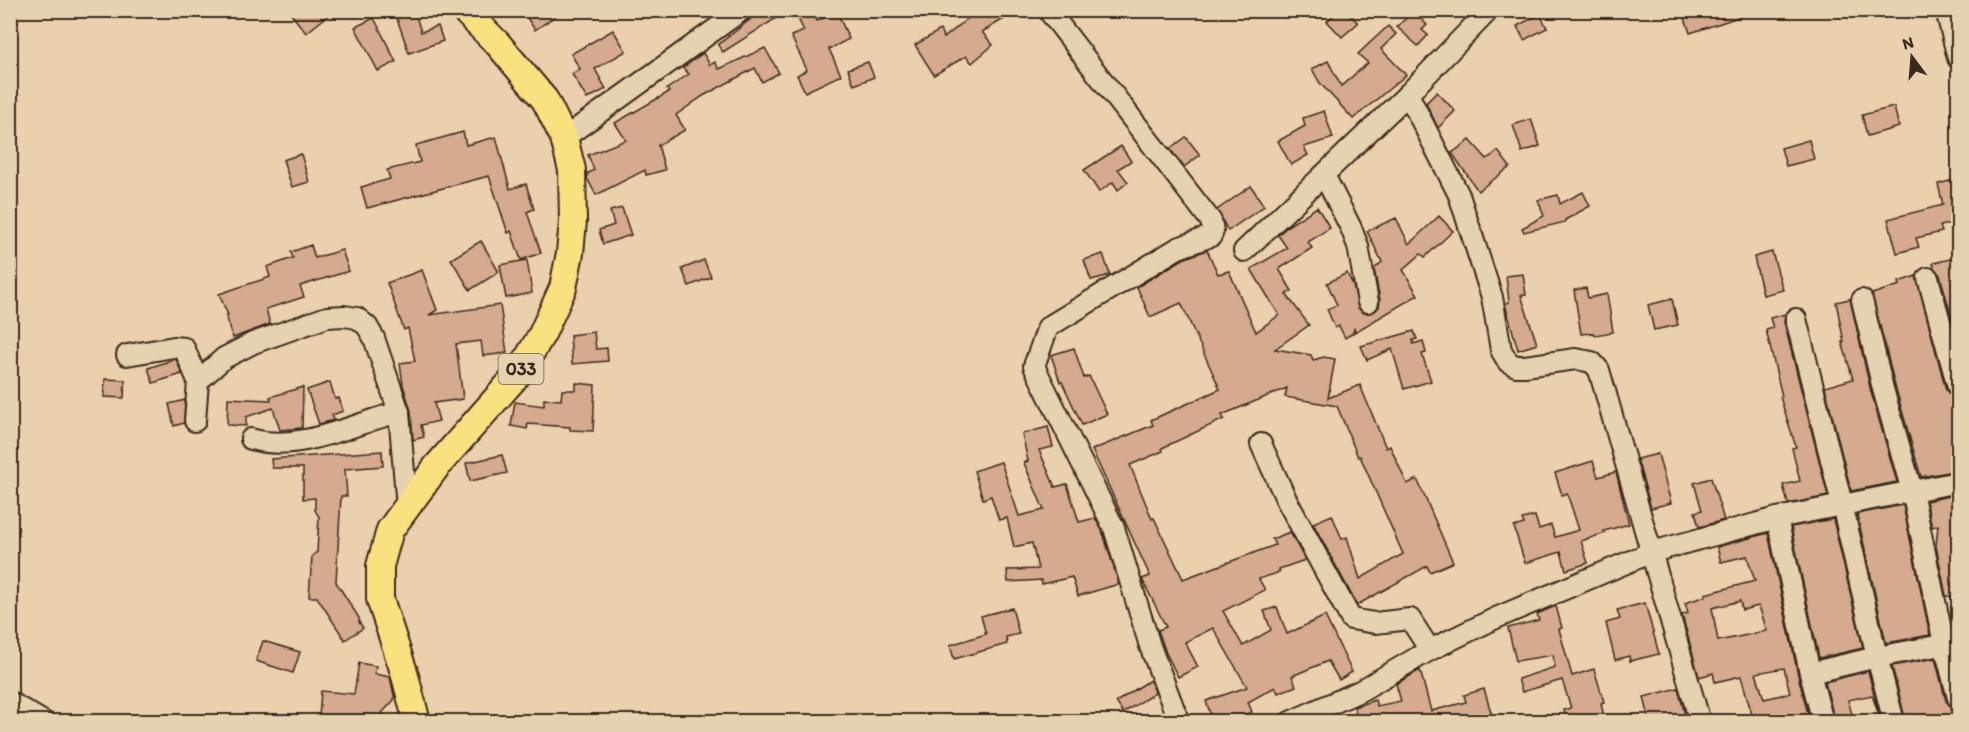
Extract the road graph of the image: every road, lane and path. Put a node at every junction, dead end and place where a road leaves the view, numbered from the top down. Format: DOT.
graph roads {
  1 [pos="464,10"];
  2 [pos="742,10"];
  3 [pos="1048,10"];
  4 [pos="1489,10"];
  5 [pos="1946,10"];
  6 [pos="1959,58"];
  7 [pos="1408,94"];
  8 [pos="564,138"];
  9 [pos="1324,175"];
  10 [pos="1244,251"];
  11 [pos="1928,278"];
  12 [pos="1862,300"];
  13 [pos="1368,302"];
  14 [pos="1796,319"];
  15 [pos="127,355"];
  16 [pos="198,381"];
  17 [pos="1959,387"];
  18 [pos="399,412"];
  19 [pos="195,421"];
  20 [pos="251,440"];
  21 [pos="1261,444"];
  22 [pos="1959,482"];
  23 [pos="1912,491"];
  24 [pos="1842,504"];
  25 [pos="407,508"];
  26 [pos="1777,518"];
  27 [pos="1652,552"];
  28 [pos="1951,643"];
  29 [pos="1430,650"];
  30 [pos="1877,657"];
  31 [pos="1810,673"];
  32 [pos="1959,698"];
  33 [pos="10,702"];
  34 [pos="44,722"];
  35 [pos="417,722"];
  36 [pos="1179,722"];
  37 [pos="1290,722"];
  38 [pos="1700,722"];
  39 [pos="1823,722"];
  40 [pos="1894,722"];
  1 -- 8 [label="main road, 033"];
  2 -- 8 [label="street"];
  3 -- 36 [label="street"];
  4 -- 7 [label="street"];
  5 -- 6 [label="street"];
  7 -- 9 [label="street"];
  7 -- 27 [label="street"];
  8 -- 25 [label="main road, 033"];
  9 -- 10 [label="street"];
  9 -- 13 [label="street"];
  11 -- 17 [label="street"];
  12 -- 23 [label="street"];
  14 -- 24 [label="street"];
  15 -- 16 [label="street"];
  16 -- 18 [label="street"];
  16 -- 19 [label="street"];
  18 -- 20 [label="street"];
  18 -- 25 [label="street"];
  21 -- 29 [label="street"];
  22 -- 23 [label="street"];
  23 -- 24 [label="street"];
  23 -- 28 [label="street"];
  24 -- 26 [label="street"];
  24 -- 30 [label="street"];
  25 -- 35 [label="main road, 033"];
  26 -- 27 [label="street"];
  26 -- 31 [label="street"];
  27 -- 29 [label="street"];
  27 -- 38 [label="street"];
  28 -- 30 [label="street"];
  28 -- 32 [label="street"];
  29 -- 37 [label="street"];
  30 -- 31 [label="street"];
  30 -- 40 [label="street"];
  31 -- 39 [label="street"];
  33 -- 34 [label="street"];
}
